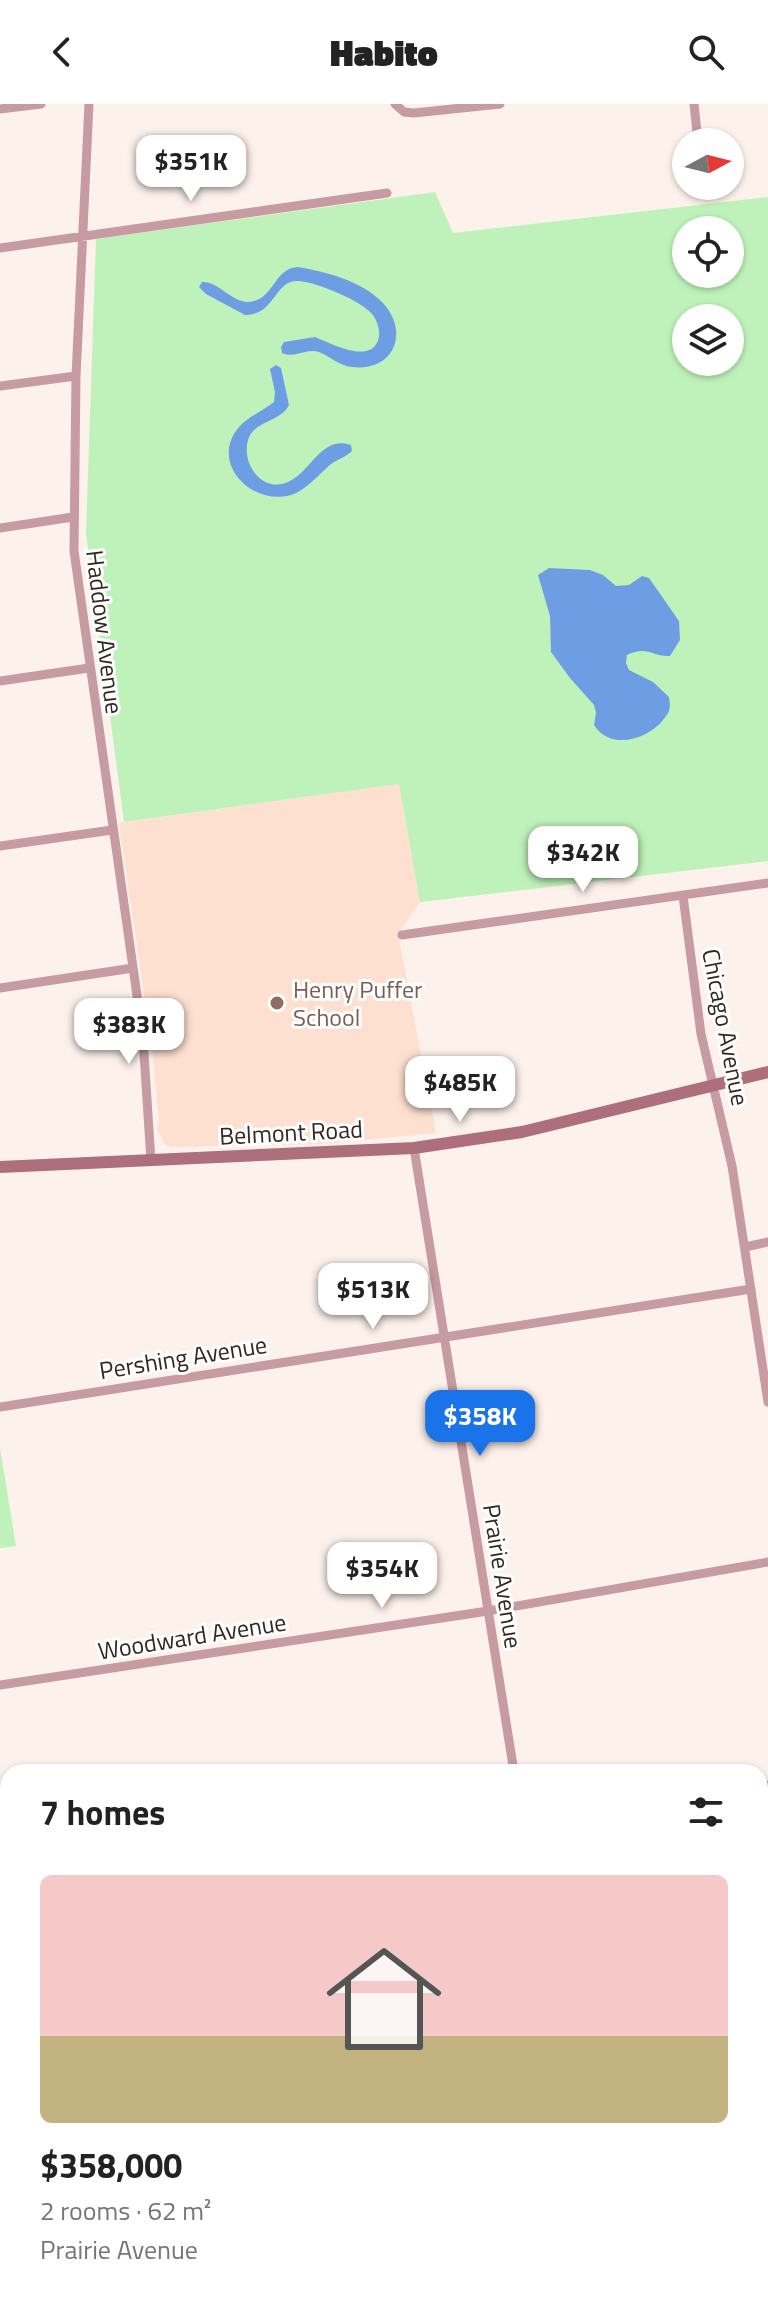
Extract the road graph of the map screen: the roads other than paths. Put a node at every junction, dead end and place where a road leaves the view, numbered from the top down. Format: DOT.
graph roads {
  1 [pos="41,104"];
  2 [pos="89,104"];
  3 [pos="395,104"];
  4 [pos="500,104"];
  5 [pos="694,104"];
  6 [pos="0,109"];
  7 [pos="697,128"];
  8 [pos="387,193"];
  9 [pos="82,238"];
  10 [pos="0,248"];
  11 [pos="76,376"];
  12 [pos="0,386"];
  13 [pos="73,517"];
  14 [pos="0,528"];
  15 [pos="89,668"];
  16 [pos="0,681"];
  17 [pos="112,830"];
  18 [pos="0,846"];
  19 [pos="768,883"];
  20 [pos="683,896"];
  21 [pos="402,935"];
  22 [pos="133,968"];
  23 [pos="0,988"];
  24 [pos="768,1072"];
  25 [pos="715,1087"];
  26 [pos="414,1148"];
  27 [pos="0,1161"];
  28 [pos="151,1161"];
  29 [pos="15,1166"];
  30 [pos="0,1170"];
  31 [pos="768,1242"];
  32 [pos="745,1247"];
  33 [pos="751,1289"];
  34 [pos="444,1337"];
  35 [pos="768,1400"];
  36 [pos="0,1407"];
  37 [pos="768,1562"];
  38 [pos="488,1611"];
  39 [pos="0,1685"];
  40 [pos="513,1764"];
  1 -- 6 [label="street"];
  2 -- 9 [label="street, Haddow Avenue"];
  3 -- 4 [label="street"];
  5 -- 7 [label="street"];
  8 -- 9 [label="street"];
  9 -- 10 [label="street"];
  9 -- 11 [label="street, Haddow Avenue"];
  11 -- 12 [label="street"];
  11 -- 13 [label="street, Haddow Avenue"];
  13 -- 14 [label="street"];
  13 -- 15 [label="street, Haddow Avenue"];
  15 -- 16 [label="street"];
  15 -- 17 [label="street, Haddow Avenue"];
  17 -- 18 [label="street"];
  17 -- 22 [label="street, Haddow Avenue"];
  19 -- 20 [label="street"];
  20 -- 21 [label="street"];
  20 -- 25 [label="street, Chicago Avenue"];
  22 -- 23 [label="street"];
  22 -- 28 [label="street, Haddow Avenue"];
  24 -- 25 [label="main road, Belmont Road"];
  25 -- 26 [label="main road, Belmont Road"];
  25 -- 32 [label="street, Chicago Avenue"];
  26 -- 28 [label="main road, Belmont Road"];
  26 -- 34 [label="street, Prairie Avenue"];
  27 -- 29 [label="main road"];
  28 -- 29 [label="main road, Belmont Road"];
  29 -- 30 [label="main road"];
  31 -- 32 [label="street"];
  32 -- 33 [label="street, Chicago Avenue"];
  33 -- 34 [label="street, Pershing Avenue"];
  33 -- 35 [label="street, Chicago Avenue"];
  34 -- 36 [label="street, Pershing Avenue"];
  34 -- 38 [label="street, Prairie Avenue"];
  37 -- 38 [label="street, Woodward Avenue"];
  38 -- 39 [label="street, Woodward Avenue"];
  38 -- 40 [label="street, Prairie Avenue"];
}
